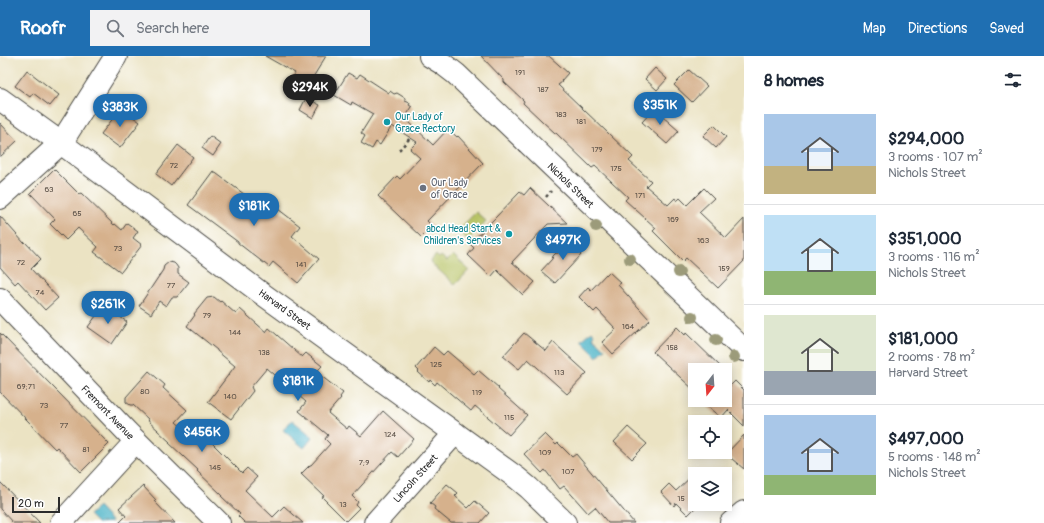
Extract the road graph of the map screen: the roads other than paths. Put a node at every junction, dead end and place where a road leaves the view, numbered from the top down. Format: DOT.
graph roads {
  1 [pos="116,56"];
  2 [pos="430,56"];
  3 [pos="0,99"];
  4 [pos="61,143"];
  5 [pos="0,198"];
  6 [pos="0,299"];
  7 [pos="744,350"];
  8 [pos="455,433"];
  9 [pos="136,441"];
  10 [pos="744,512"];
  11 [pos="61,523"];
  12 [pos="219,523"];
  13 [pos="375,523"];
  14 [pos="565,523"];
  15 [pos="731,523"];
  1 -- 4 [label="street"];
  2 -- 7 [label="street, Nichols Street"];
  3 -- 4 [label="street, Harvard Street"];
  4 -- 5 [label="street"];
  4 -- 8 [label="street, Harvard Street"];
  6 -- 9 [label="street, Fremont Avenue"];
  8 -- 13 [label="street, Lincoln Street"];
  8 -- 14 [label="street, Harvard Street"];
  9 -- 11 [label="street"];
  9 -- 12 [label="street, Fremont Avenue"];
  10 -- 15 [label="street"];
}
